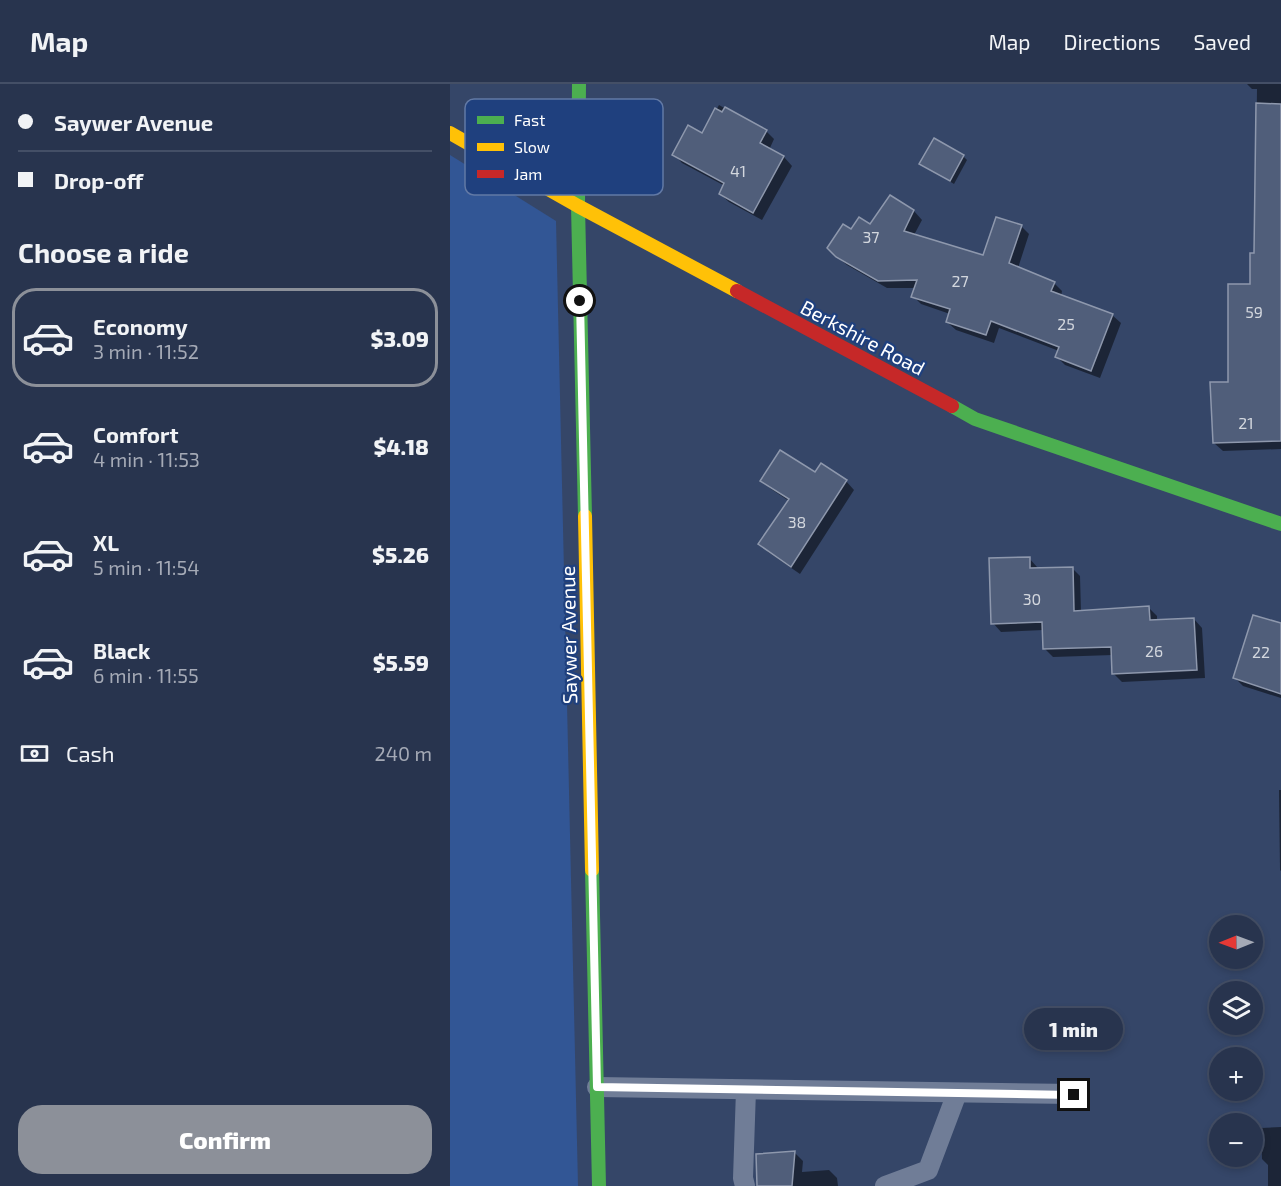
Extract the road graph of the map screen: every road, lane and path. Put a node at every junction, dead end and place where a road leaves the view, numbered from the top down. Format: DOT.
graph roads {
  1 [pos="579,84"];
  2 [pos="579,99"];
  3 [pos="450,133"];
  4 [pos="465,142"];
  5 [pos="559,195"];
  6 [pos="578,195"];
  7 [pos="578,206"];
  8 [pos="1281,524"];
  9 [pos="597,1087"];
  10 [pos="746,1090"];
  11 [pos="957,1093"];
  12 [pos="1074,1095"];
  13 [pos="599,1186"];
  14 [pos="745,1186"];
  15 [pos="885,1186"];
  1 -- 2 [label="street, Saywer Avenue"];
  3 -- 4 [label="street, Berkshire Road"];
  5 -- 7 [label="street, Berkshire Road"];
  6 -- 7 [label="street, Saywer Avenue"];
  7 -- 8 [label="street, Berkshire Road"];
  7 -- 9 [label="street, Saywer Avenue"];
  9 -- 10 [label="lane"];
  9 -- 13 [label="street, Saywer Avenue"];
  10 -- 11 [label="lane"];
  10 -- 14 [label="lane"];
  11 -- 12 [label="lane"];
  11 -- 15 [label="lane"];
}
